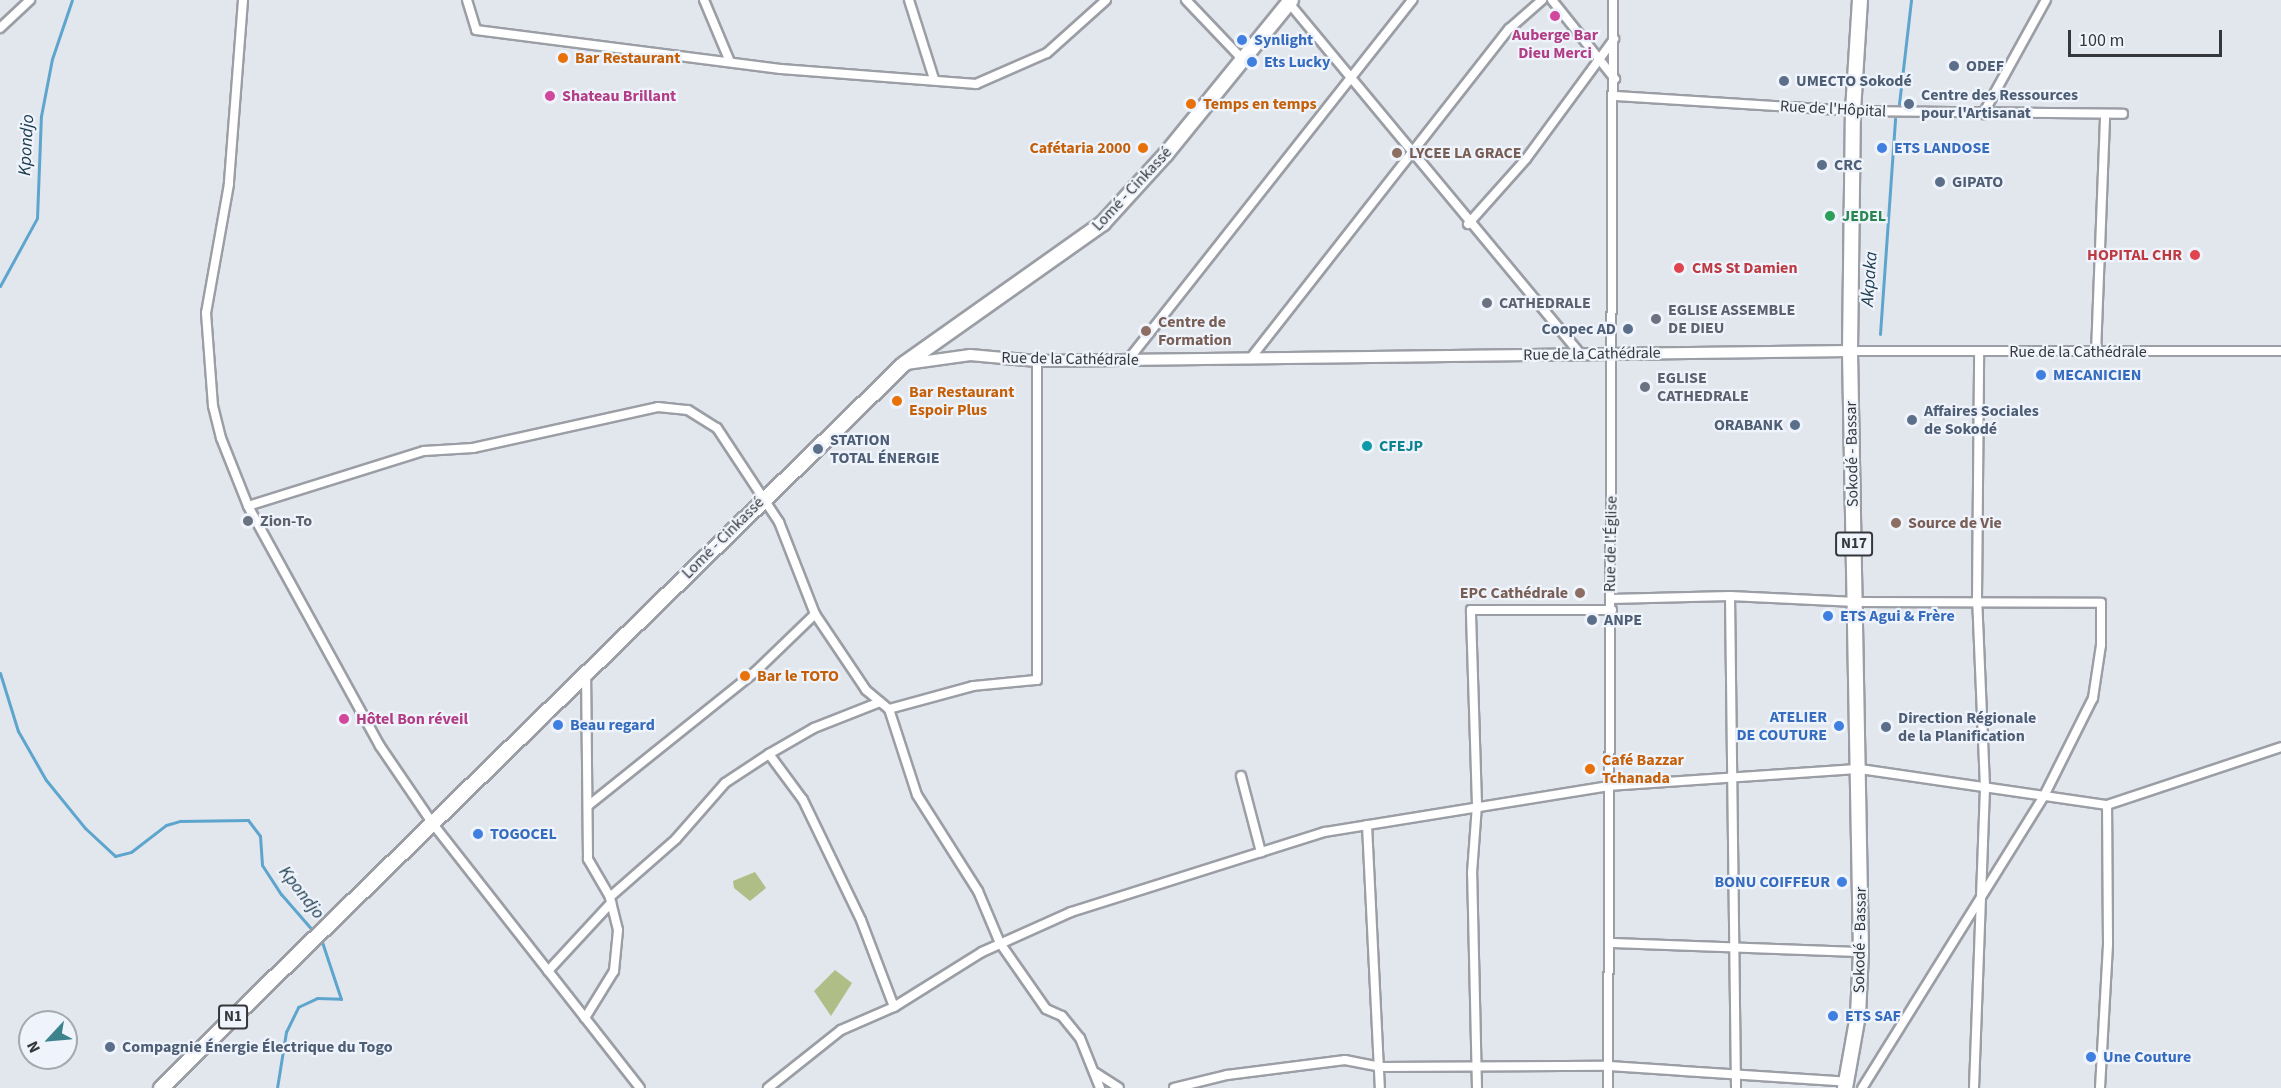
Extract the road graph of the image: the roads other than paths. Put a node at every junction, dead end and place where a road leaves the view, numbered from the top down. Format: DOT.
graph roads {
  1 [pos="30,0"];
  2 [pos="243,0"];
  3 [pos="467,0"];
  4 [pos="704,0"];
  5 [pos="909,0"];
  6 [pos="1106,0"];
  7 [pos="1186,0"];
  8 [pos="1412,0"];
  9 [pos="1542,0"];
  10 [pos="1552,0"];
  11 [pos="1613,0"];
  12 [pos="1860,0"];
  13 [pos="2046,0"];
  14 [pos="1290,2"];
  15 [pos="20,5"];
  16 [pos="0,28"];
  17 [pos="1614,39"];
  18 [pos="1598,59"];
  19 [pos="1244,61"];
  20 [pos="730,62"];
  21 [pos="934,80"];
  22 [pos="1351,80"];
  23 [pos="1615,80"];
  24 [pos="1616,96"];
  25 [pos="1853,111"];
  26 [pos="1983,114"];
  27 [pos="2105,114"];
  28 [pos="2123,114"];
  29 [pos="1413,156"];
  30 [pos="1468,224"];
  31 [pos="1850,351"];
  32 [pos="1979,351"];
  33 [pos="2281,351"];
  34 [pos="1614,353"];
  35 [pos="2096,353"];
  36 [pos="1580,354"];
  37 [pos="1250,359"];
  38 [pos="1128,360"];
  39 [pos="1037,361"];
  40 [pos="904,364"];
  41 [pos="765,496"];
  42 [pos="248,506"];
  43 [pos="1730,596"];
  44 [pos="1610,599"];
  45 [pos="1977,599"];
  46 [pos="1856,602"];
  47 [pos="1612,610"];
  48 [pos="815,614"];
  49 [pos="586,676"];
  50 [pos="880,702"];
  51 [pos="889,709"];
  52 [pos="2281,747"];
  53 [pos="770,754"];
  54 [pos="1860,769"];
  55 [pos="1241,776"];
  56 [pos="1731,776"];
  57 [pos="1608,786"];
  58 [pos="1985,787"];
  59 [pos="2044,796"];
  60 [pos="590,805"];
  61 [pos="1477,805"];
  62 [pos="2107,805"];
  63 [pos="433,824"];
  64 [pos="1367,825"];
  65 [pos="1261,852"];
  66 [pos="1980,896"];
  67 [pos="610,900"];
  68 [pos="1000,943"];
  69 [pos="1610,944"];
  70 [pos="1733,948"];
  71 [pos="1861,952"];
  72 [pos="548,970"];
  73 [pos="894,1007"];
  74 [pos="585,1018"];
  75 [pos="1475,1065"];
  76 [pos="1609,1066"];
  77 [pos="1380,1067"];
  78 [pos="1093,1071"];
  79 [pos="1736,1075"];
  80 [pos="1846,1085"];
  81 [pos="161,1088"];
  82 [pos="640,1088"];
  83 [pos="768,1088"];
  84 [pos="1100,1088"];
  85 [pos="1119,1088"];
  86 [pos="1174,1088"];
  87 [pos="1380,1088"];
  88 [pos="1477,1088"];
  89 [pos="1608,1088"];
  90 [pos="1736,1088"];
  91 [pos="1862,1088"];
  92 [pos="1974,1088"];
  93 [pos="2100,1088"];
  1 -- 15 [label="street"];
  2 -- 42 [label="street"];
  3 -- 20 [label="street"];
  4 -- 20 [label="street"];
  5 -- 21 [label="street"];
  6 -- 21 [label="street"];
  7 -- 19 [label="street"];
  8 -- 22 [label="street"];
  9 -- 29 [label="street"];
  10 -- 18 [label="street"];
  11 -- 17 [label="street, Rue de l'Église"];
  12 -- 25 [label="main road, Sokodé - Bassar / N17"];
  13 -- 26 [label="street"];
  14 -- 19 [label="main road, Lomé - Cinkassé / N1"];
  14 -- 22 [label="street"];
  15 -- 16 [label="street"];
  17 -- 18 [label="street"];
  17 -- 23 [label="street, Rue de l'Église"];
  18 -- 23 [label="street"];
  18 -- 30 [label="street"];
  19 -- 40 [label="main road, Lomé - Cinkassé / N1"];
  20 -- 21 [label="street"];
  22 -- 29 [label="street"];
  22 -- 38 [label="street"];
  23 -- 24 [label="street, Rue de l'Église"];
  24 -- 25 [label="street, Rue de l'Hôpital"];
  24 -- 34 [label="street, Rue de l'Église"];
  25 -- 26 [label="street, Rue de l'Hôpital"];
  25 -- 31 [label="main road, Sokodé - Bassar / N17"];
  26 -- 27 [label="street, Rue de l'Hôpital"];
  27 -- 28 [label="street, Rue de l'Hôpital"];
  27 -- 35 [label="street"];
  29 -- 30 [label="street"];
  29 -- 37 [label="street"];
  30 -- 36 [label="street"];
  31 -- 32 [label="street, Rue de la Cathédrale"];
  31 -- 34 [label="street, Rue de la Cathédrale"];
  31 -- 46 [label="main road, Sokodé - Bassar / N17"];
  32 -- 35 [label="street, Rue de la Cathédrale"];
  32 -- 45 [label="street"];
  33 -- 35 [label="street, Rue de la Cathédrale"];
  34 -- 36 [label="street, Rue de la Cathédrale"];
  34 -- 44 [label="street, Rue de l'Église"];
  36 -- 37 [label="street, Rue de la Cathédrale"];
  37 -- 38 [label="street, Rue de la Cathédrale"];
  38 -- 39 [label="street, Rue de la Cathédrale"];
  39 -- 40 [label="street, Rue de la Cathédrale"];
  39 -- 51 [label="street"];
  40 -- 41 [label="main road, Lomé - Cinkassé / N1"];
  41 -- 42 [label="street"];
  41 -- 48 [label="street"];
  41 -- 49 [label="main road, Lomé - Cinkassé / N1"];
  42 -- 63 [label="street"];
  43 -- 44 [label="street"];
  43 -- 46 [label="street"];
  43 -- 56 [label="street"];
  44 -- 47 [label="street, Rue de l'Église"];
  45 -- 46 [label="street"];
  45 -- 58 [label="street"];
  45 -- 59 [label="street"];
  46 -- 54 [label="main road, Sokodé - Bassar / N17"];
  47 -- 57 [label="street, Rue de l'Église"];
  47 -- 61 [label="street"];
  48 -- 50 [label="street"];
  48 -- 60 [label="street"];
  49 -- 60 [label="street"];
  49 -- 63 [label="main road, Lomé - Cinkassé / N1"];
  50 -- 51 [label="street"];
  50 -- 53 [label="street"];
  51 -- 68 [label="street"];
  52 -- 62 [label="street"];
  53 -- 67 [label="street"];
  53 -- 73 [label="street"];
  54 -- 56 [label="street"];
  54 -- 58 [label="street"];
  54 -- 71 [label="main road, Sokodé - Bassar / N17"];
  55 -- 65 [label="street"];
  56 -- 57 [label="street"];
  56 -- 70 [label="street"];
  57 -- 61 [label="street"];
  57 -- 69 [label="street, Rue de l'Église"];
  58 -- 59 [label="street"];
  58 -- 66 [label="street"];
  59 -- 62 [label="street"];
  59 -- 66 [label="street"];
  60 -- 67 [label="street"];
  61 -- 64 [label="street"];
  61 -- 75 [label="street"];
  62 -- 93 [label="street"];
  63 -- 72 [label="street"];
  63 -- 81 [label="main road, Lomé - Cinkassé / N1"];
  64 -- 65 [label="street"];
  64 -- 77 [label="street"];
  65 -- 68 [label="street"];
  66 -- 91 [label="street"];
  66 -- 92 [label="street"];
  67 -- 72 [label="street"];
  67 -- 74 [label="street"];
  68 -- 73 [label="street"];
  68 -- 78 [label="street"];
  69 -- 70 [label="street"];
  69 -- 76 [label="street, Rue de l'Église"];
  70 -- 71 [label="street"];
  70 -- 79 [label="street"];
  71 -- 80 [label="main road, Sokodé - Bassar / N17"];
  72 -- 74 [label="street"];
  73 -- 83 [label="street"];
  74 -- 82 [label="street"];
  75 -- 76 [label="street"];
  75 -- 77 [label="street"];
  75 -- 88 [label="street"];
  76 -- 79 [label="street"];
  76 -- 89 [label="street, Rue de l'Église"];
  77 -- 86 [label="street"];
  77 -- 87 [label="street"];
  78 -- 84 [label="street"];
  78 -- 85 [label="street"];
  79 -- 80 [label="street"];
  79 -- 90 [label="street"];
}
